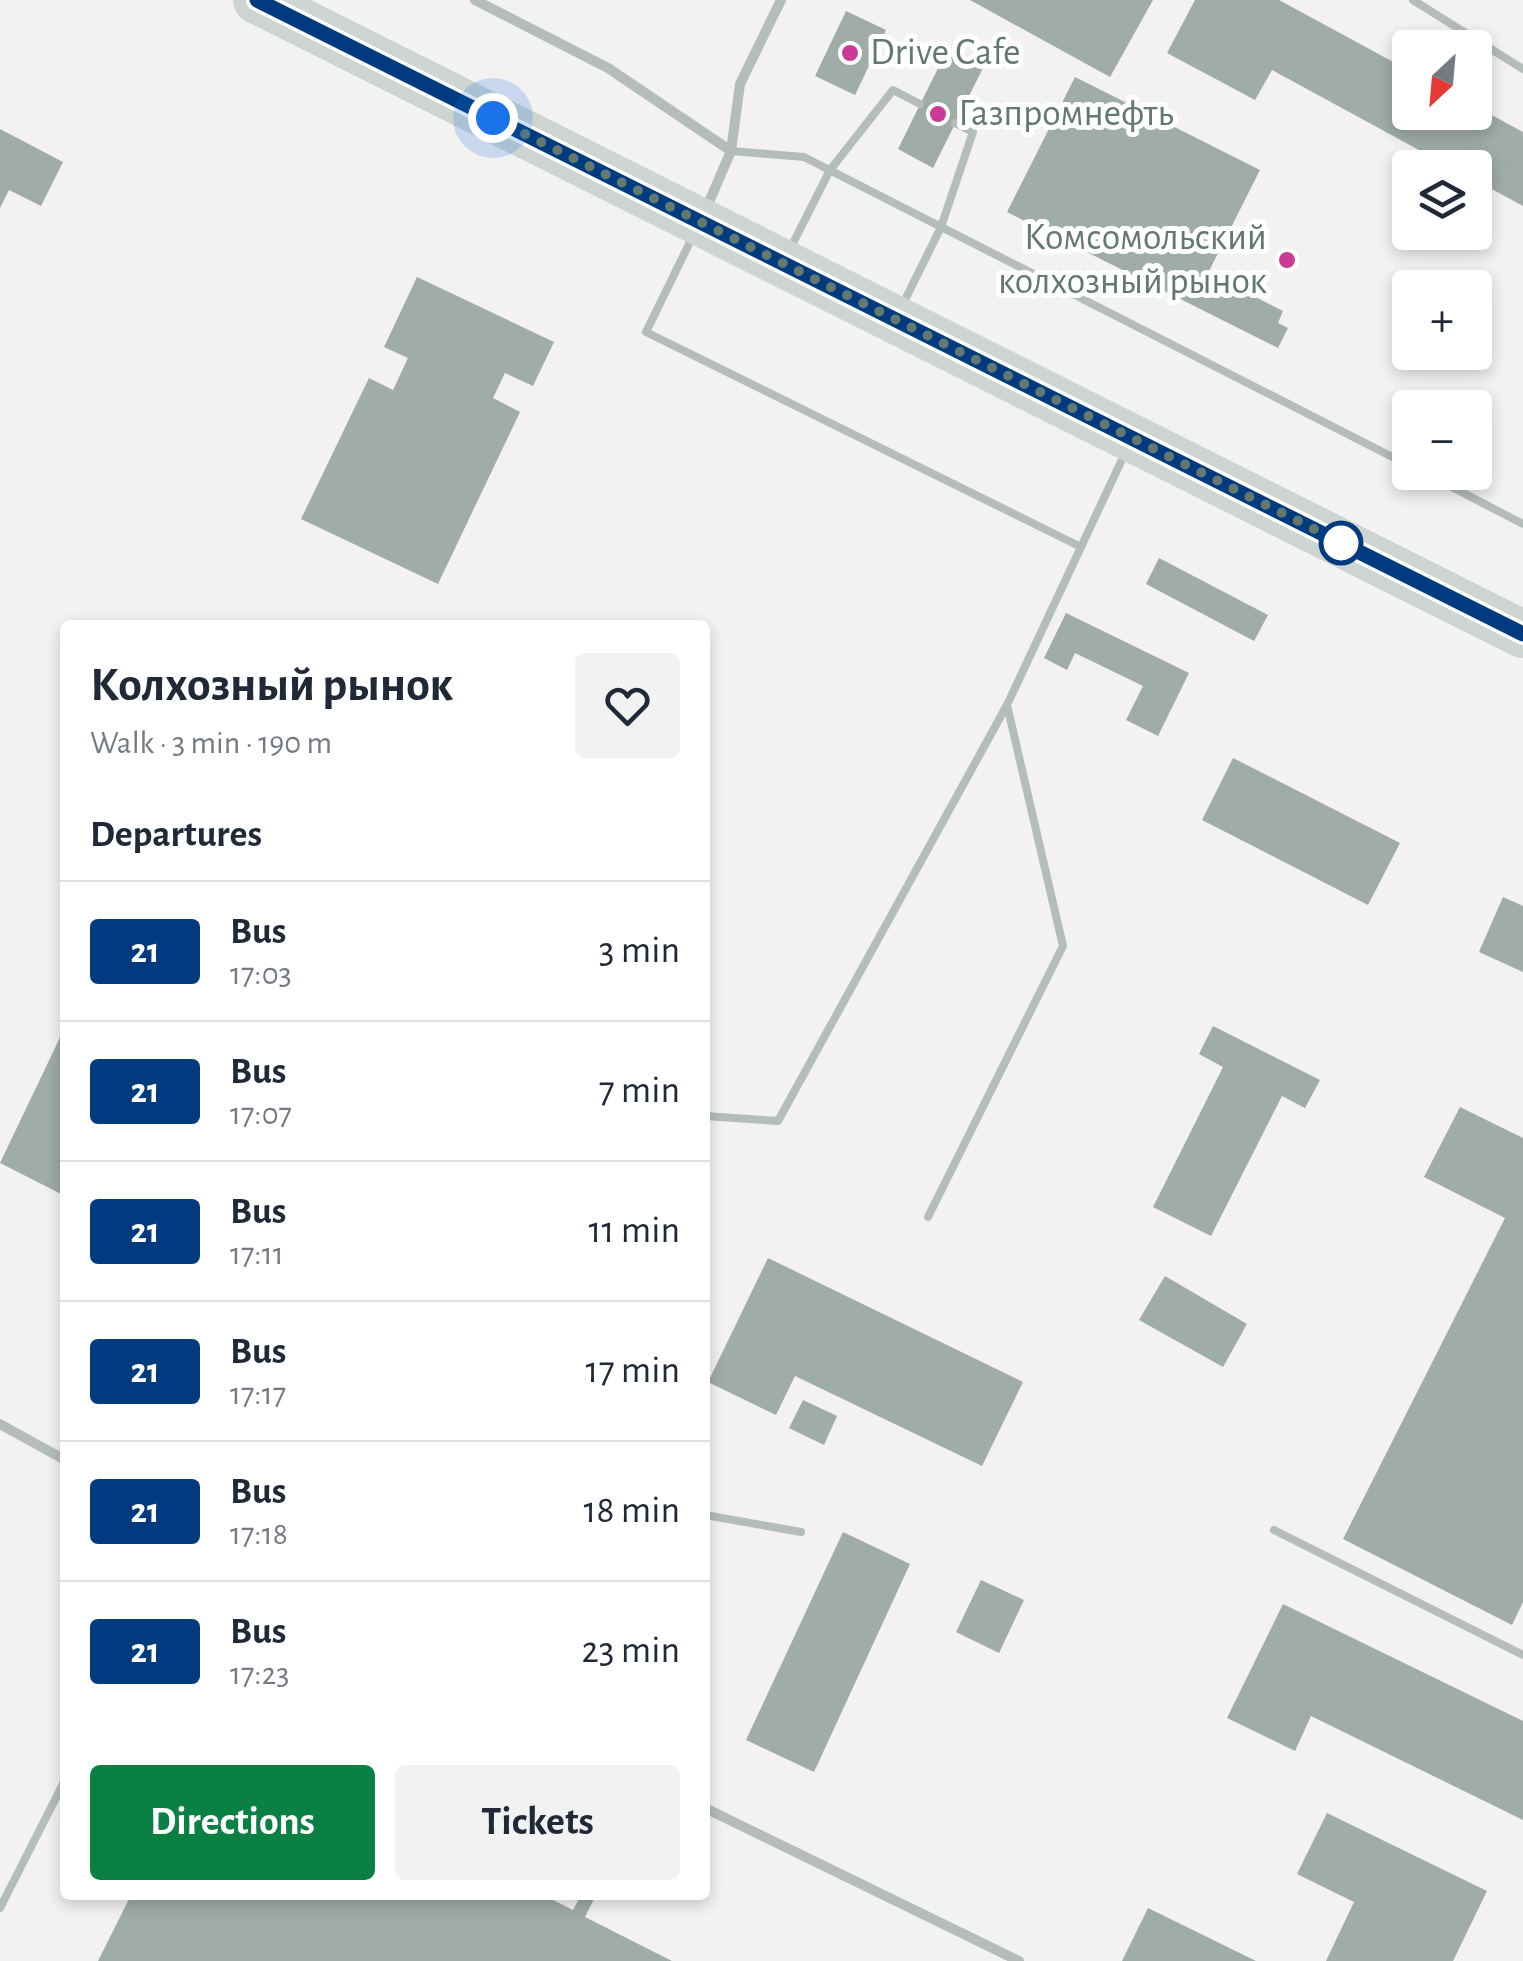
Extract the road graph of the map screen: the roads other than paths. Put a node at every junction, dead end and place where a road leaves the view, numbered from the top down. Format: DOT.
graph roads {
  1 [pos="257,0"];
  2 [pos="475,0"];
  3 [pos="781,0"];
  4 [pos="1413,0"];
  5 [pos="1523,69"];
  6 [pos="920,104"];
  7 [pos="956,123"];
  8 [pos="731,152"];
  9 [pos="830,170"];
  10 [pos="700,222"];
  11 [pos="941,227"];
  12 [pos="782,263"];
  13 [pos="895,319"];
  14 [pos="1132,438"];
  15 [pos="1392,457"];
  16 [pos="1458,490"];
  17 [pos="1523,524"];
  18 [pos="1081,547"];
  19 [pos="1523,634"];
  20 [pos="1007,705"];
  21 [pos="710,1116"];
  22 [pos="928,1217"];
  23 [pos="0,1424"];
  24 [pos="60,1457"];
  25 [pos="710,1516"];
  26 [pos="1274,1530"];
  27 [pos="801,1532"];
  28 [pos="1523,1655"];
  29 [pos="60,1790"];
  30 [pos="710,1810"];
  31 [pos="0,1908"];
  32 [pos="1020,1961"];
  1 -- 10 [label="main road"];
  2 -- 8 [label="street"];
  3 -- 8 [label="street"];
  4 -- 5 [label="lane"];
  6 -- 9 [label="lane"];
  7 -- 11 [label="lane"];
  8 -- 9 [label="lane"];
  8 -- 10 [label="street"];
  9 -- 11 [label="lane"];
  9 -- 12 [label="lane"];
  10 -- 12 [label="main road"];
  10 -- 18 [label="lane"];
  11 -- 13 [label="lane"];
  11 -- 15 [label="lane"];
  12 -- 13 [label="main road"];
  13 -- 14 [label="main road"];
  14 -- 18 [label="lane"];
  14 -- 19 [label="main road"];
  16 -- 17 [label="lane"];
  18 -- 20 [label="lane"];
  20 -- 21 [label="lane"];
  20 -- 22 [label="lane"];
  23 -- 24 [label="street"];
  25 -- 27 [label="lane"];
  26 -- 28 [label="lane"];
  29 -- 31 [label="lane"];
  30 -- 32 [label="street"];
}
